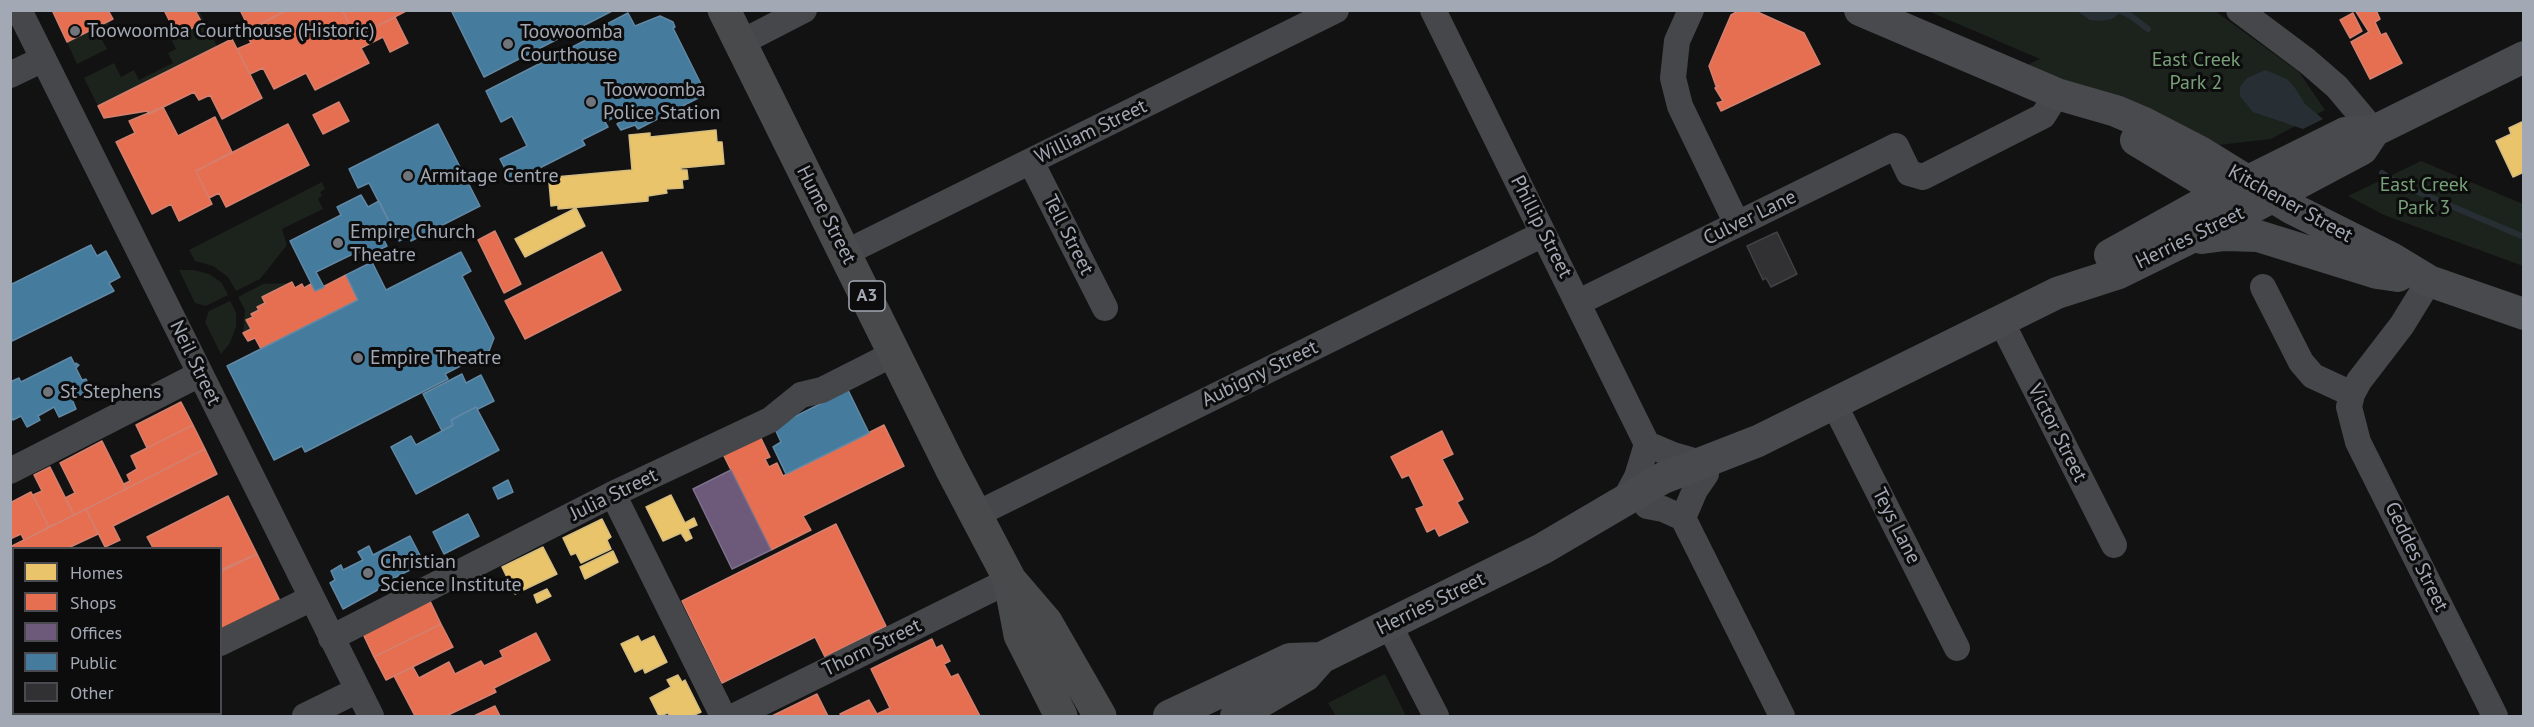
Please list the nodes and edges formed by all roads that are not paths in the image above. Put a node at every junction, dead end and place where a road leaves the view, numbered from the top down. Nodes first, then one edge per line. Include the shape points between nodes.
1 (19, 10) edge
2 (724, 10) edge
3 (804, 10) edge
4 (1336, 10) edge
5 (1433, 10) edge
6 (1691, 10) edge
7 (1860, 10) edge
8 (2239, 10) edge
9 (741, 43) junction
10 (2523, 57) edge
11 (43, 59) junction
12 (10, 75) edge
13 (2057, 94) junction
14 (2374, 130) junction
15 (1031, 162) junction
16 (2249, 195) junction
17 (1737, 224) junction
18 (1543, 234) junction
19 (2175, 245) junction
20 (845, 253) junction
21 (2377, 273) junction
22 (2429, 281) junction
23 (2263, 287) dead end
24 (2057, 293) junction
25 (1579, 302) junction
26 (1105, 308) dead end
27 (2523, 314) edge
28 (2001, 321) junction
29 (895, 353) junction
30 (200, 374) junction
31 (2352, 394) junction
32 (1834, 404) junction
33 (1647, 444) junction
34 (1704, 468) junction
35 (10, 471) edge
36 (613, 494) junction
37 (1635, 504) junction
38 (977, 514) junction
39 (1683, 518) junction
40 (2114, 545) dead end
41 (1010, 580) junction
42 (312, 598) junction
43 (1389, 625) junction
44 (331, 638) junction
45 (222, 642) edge
46 (1957, 648) dead end
47 (1321, 658) junction
48 (358, 690) junction
49 (305, 717) edge
50 (371, 717) edge
51 (723, 717) edge
52 (735, 717) edge
53 (1061, 717) edge
54 (1100, 717) edge
55 (1169, 717) edge
56 (1236, 717) edge
57 (1436, 717) edge
58 (1782, 717) edge
59 (2495, 717) edge

1 - 11 street, Neil Street
2 - 9 highway, Hume Street / A3
3 - 9 street
4 - 15 street, William Street
5 - 18 street, Phillip Street
6 - 17 street via 1677,41 1672,78 1680,106
7 - 13 main road, Kitchener Street
8 - 14 street via 2337,87
9 - 20 highway, Hume Street / A3
10 - 14 main road, Herries Street
11 - 12 street
11 - 30 street, Neil Street
13 - 16 main road, Kitchener Street via 2116,111 2202,153
13 - 17 street, Culver Lane via 2043,116 1923,177 1909,173 1896,146
14 - 16 main road, Herries Street via 2345,133
15 - 20 street, William Street
15 - 26 street, Tell Street
16 - 19 main road, Herries Street
16 - 21 main road, Kitchener Street
16 - 22 main road, Kitchener Street via 2391,258
16 - 24 main road, Herries Street via 2095,263
17 - 25 street, Culver Lane
18 - 25 street, Phillip Street
18 - 38 street, Aubigny Street
19 - 21 main road via 2197,238 2258,236
19 - 24 main road, Herries Street via 2119,273
20 - 29 highway, Hume Street / A3
21 - 22 main road
22 - 27 main road, Kitchener Street
22 - 31 street
23 - 31 street via 2301,362 2313,376
24 - 28 main road, Herries Street
25 - 33 street, Phillip Street
28 - 32 main road, Herries Street
28 - 40 street, Victor Street
29 - 36 street, Julia Street via 822,390 801,395 770,420
29 - 38 highway, Hume Street / A3
30 - 35 street
30 - 42 street, Neil Street
31 - 59 street, Geddes Street via 2349,407 2358,441
32 - 34 main road, Herries Street
32 - 46 street, Teys Lane
33 - 34 street
33 - 37 street via 1636,477
34 - 37 main road, Herries Street via 1672,496
34 - 39 street
36 - 44 street, Julia Street
36 - 51 street
37 - 39 street via 1663,509
37 - 43 main road, Herries Street
38 - 41 highway, Hume Street / A3
39 - 58 street
41 - 52 street, Thorn Street
41 - 53 highway, Hume Street / A3 via 1020,634
41 - 54 highway, Hume Street / A3 via 1046,622
42 - 44 street, Neil Street
42 - 45 street
43 - 47 main road, Herries Street
43 - 57 street
44 - 48 street, Neil Street
47 - 55 main road, Herries Street via 1290,659
47 - 56 main road, Herries Street via 1305,676
48 - 49 street
48 - 50 street, Neil Street

